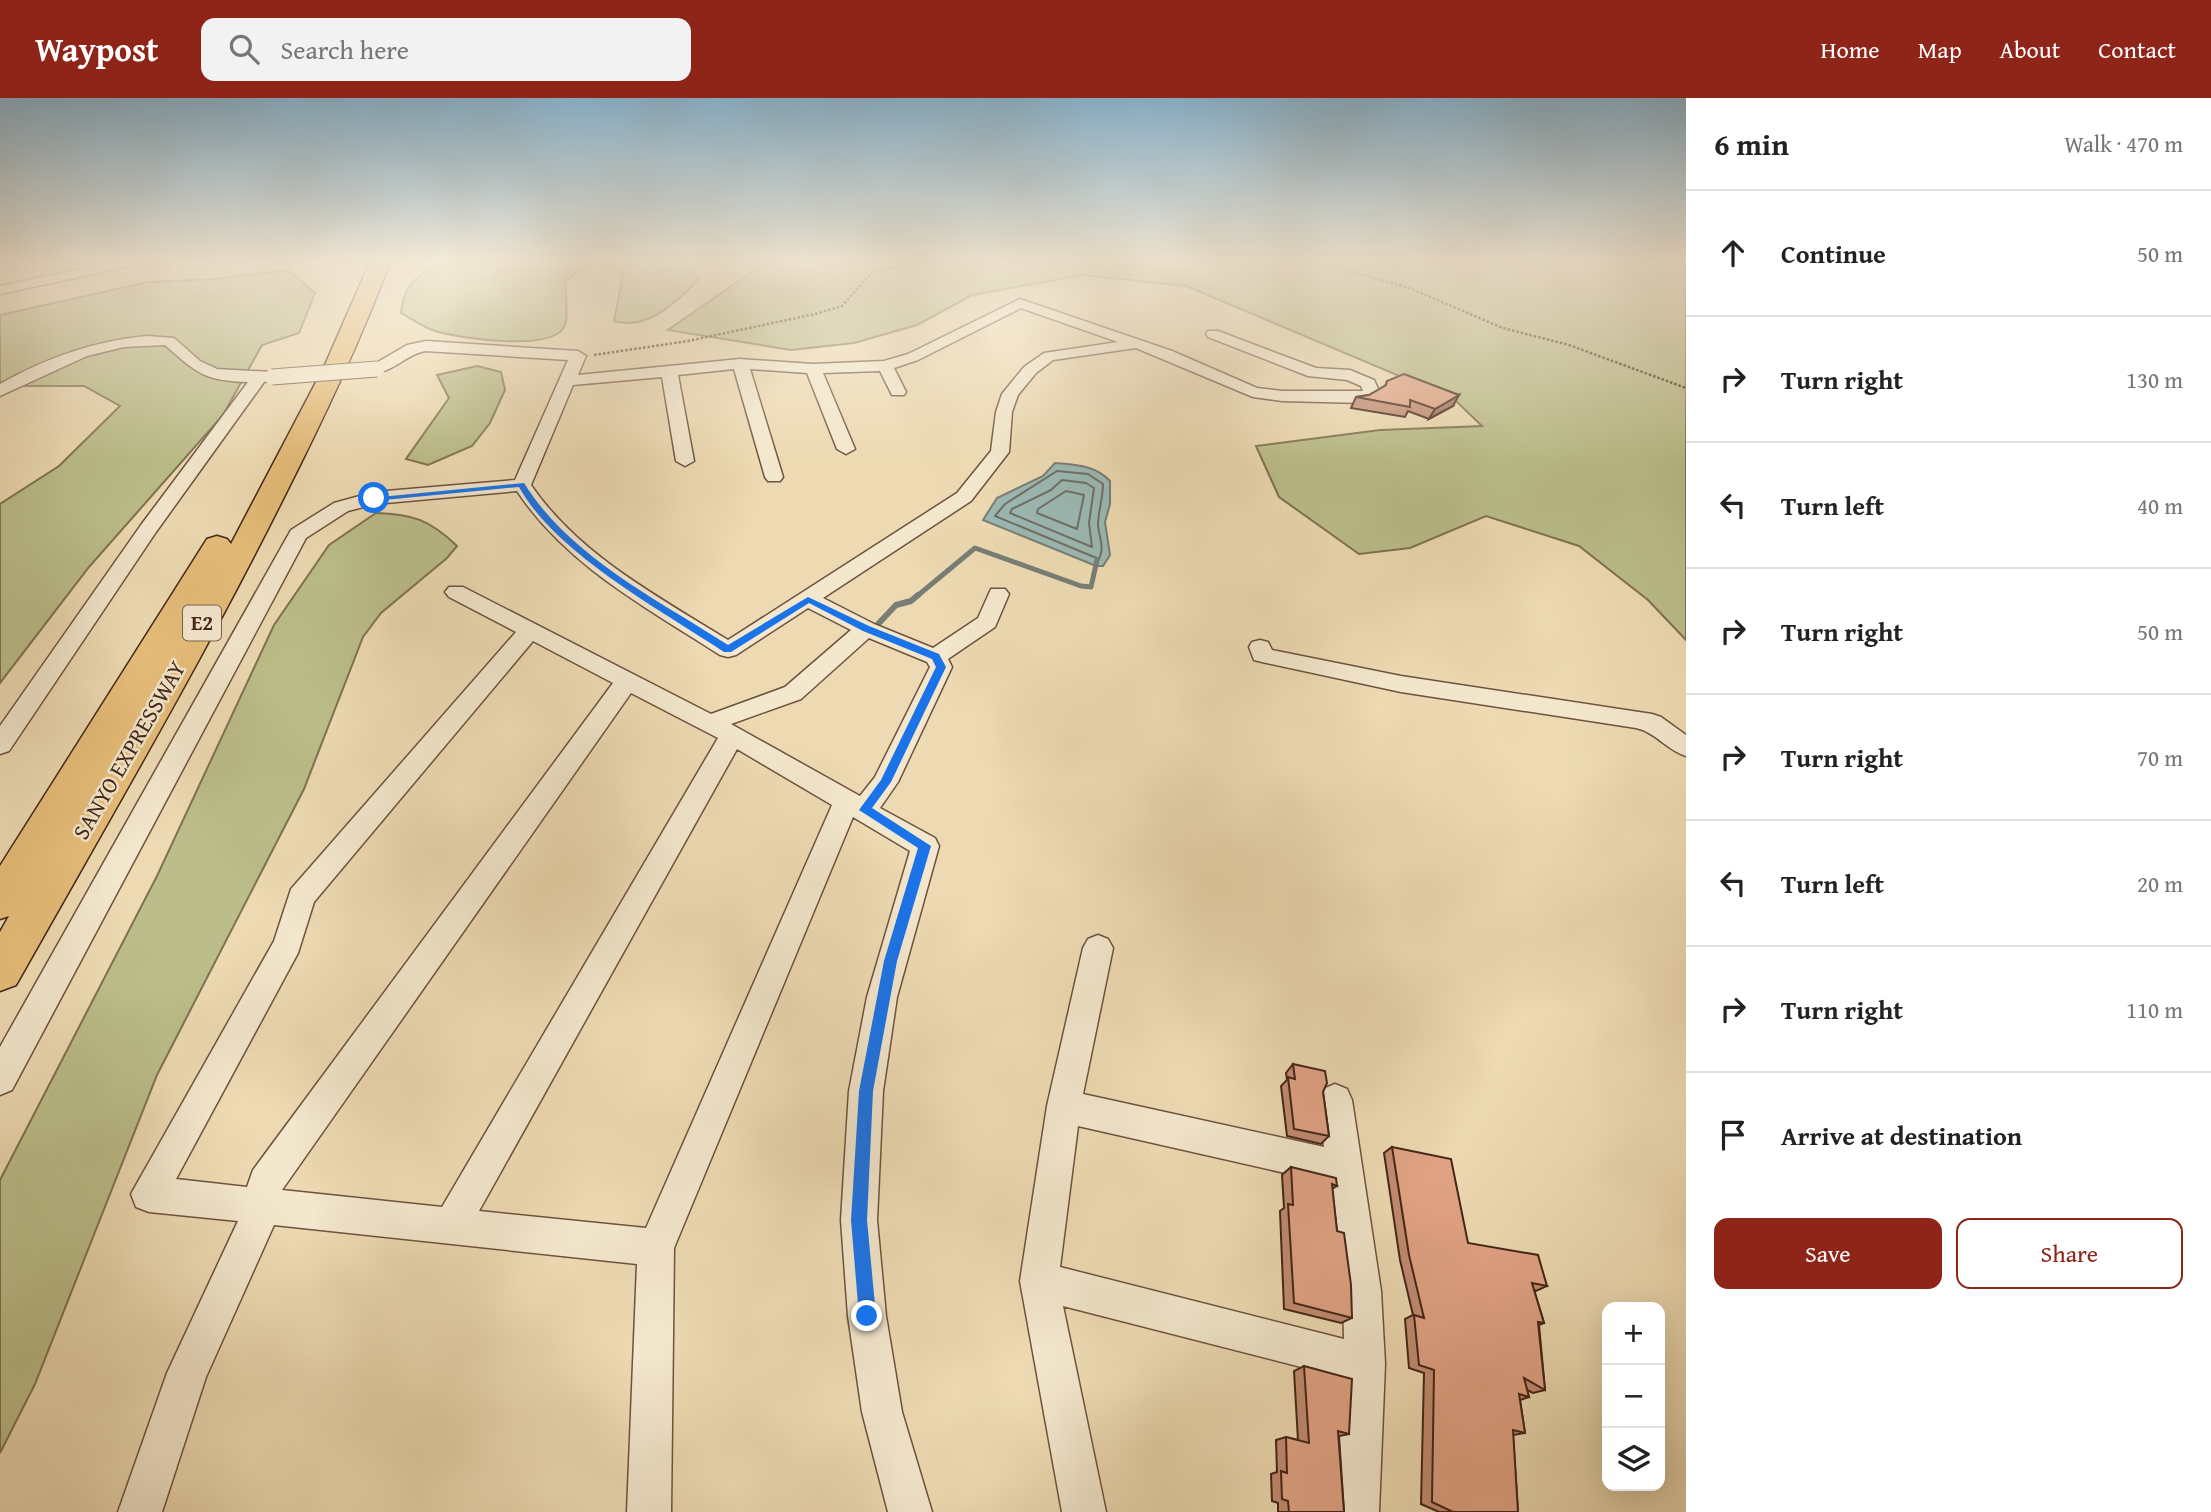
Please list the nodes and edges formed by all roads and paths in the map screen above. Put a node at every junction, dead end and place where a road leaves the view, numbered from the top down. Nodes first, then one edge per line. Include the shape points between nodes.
1 (330, 328) edge
2 (351, 328) edge
3 (749, 328) edge
4 (970, 328) edge
5 (1094, 328) edge
6 (1503, 328) edge
7 (1213, 334) dead end
8 (1138, 343) junction
9 (578, 356) junction
10 (740, 364) junction
11 (886, 366) junction
12 (377, 369) joint
13 (813, 369) junction
14 (669, 371) junction
15 (266, 377) junction
16 (569, 381) junction
17 (1686, 388) edge
18 (0, 391) edge
19 (898, 392) dead end
20 (846, 449) dead end
21 (685, 461) dead end
22 (774, 477) dead end
23 (522, 485) junction
24 (456, 592) dead end
25 (998, 594) dead end
26 (808, 599) junction
27 (866, 629) junction
28 (530, 631) junction
29 (1260, 647) dead end
30 (935, 657) junction
31 (626, 682) junction
32 (722, 730) junction
33 (0, 745) edge
34 (1686, 747) edge
35 (856, 804) junction
36 (0, 902) edge
37 (1098, 948) dead end
38 (0, 971) edge
39 (0, 1079) edge
40 (1335, 1100) dead end
41 (1064, 1106) junction
42 (1345, 1169) junction
43 (264, 1206) junction
44 (452, 1224) junction
45 (656, 1248) junction
46 (1039, 1281) junction
47 (1365, 1364) junction
48 (140, 1512) edge
49 (649, 1512) edge
50 (910, 1512) edge
51 (1084, 1512) edge
52 (1357, 1512) edge

1 - 36 highway, SANYO EXPRESSWAY / E2 via 219,542
2 - 38 highway, SANYO EXPRESSWAY / E2 via 248,540
3 - 9 path
4 - 11 street
5 - 8 street
6 - 17 path via 1569,345
7 - 8 street via 1314,373 1359,378 1368,383 1372,393 1363,398 1264,394
8 - 26 street via 1060,353 1030,370 1010,394 1000,452 964,497
9 - 12 street via 426,346 412,348
9 - 16 street
10 - 13 street
10 - 14 street
10 - 22 street
11 - 13 street
11 - 19 street
12 - 15 street, bridge
13 - 20 street
14 - 16 street
14 - 21 street
15 - 18 street via 204,370 169,341 141,339 65,358
15 - 33 street via 148,529
16 - 23 street
23 - 26 street via 552,523 593,562 728,649
23 - 39 street via 374,498 341,507 298,534
24 - 28 street
25 - 30 street via 987,622
26 - 27 street
27 - 30 street
27 - 32 street via 793,693 726,716
28 - 31 street
28 - 43 street via 301,897 288,944 149,1194
29 - 34 street via 1262,655 1422,690 1636,719 1652,723
30 - 35 street via 941,667 885,782
31 - 32 street
31 - 43 street via 265,1182
32 - 35 street
32 - 44 street
35 - 45 street
35 - 50 street via 925,846 880,1011 866,1091 859,1220 882,1412
37 - 41 street
40 - 42 street
41 - 42 street
41 - 46 street
42 - 47 street via 1362,1291
43 - 44 street
43 - 48 street via 187,1373
44 - 45 street
45 - 49 street
46 - 47 street
46 - 51 street
47 - 52 street

